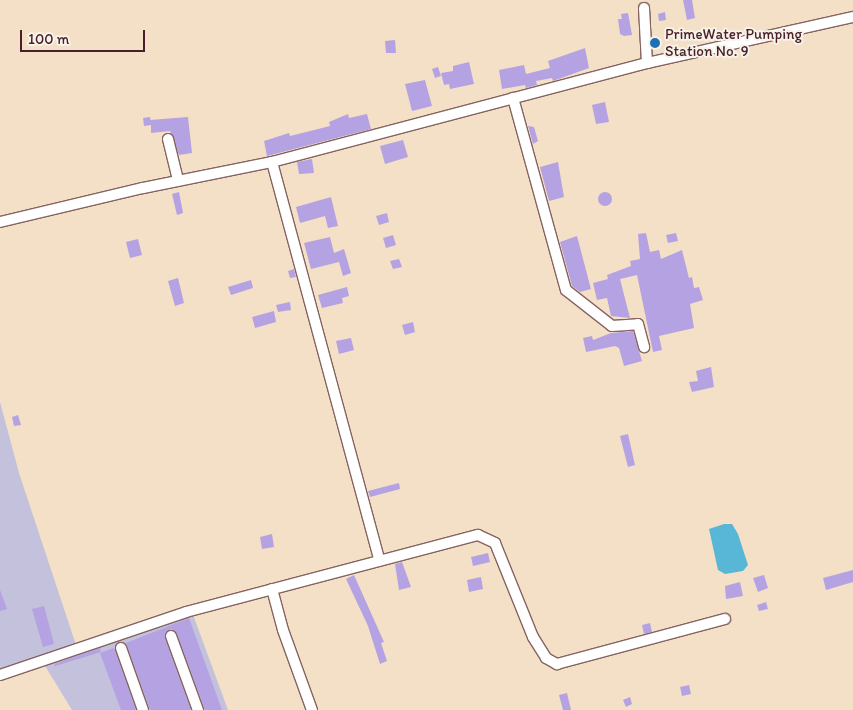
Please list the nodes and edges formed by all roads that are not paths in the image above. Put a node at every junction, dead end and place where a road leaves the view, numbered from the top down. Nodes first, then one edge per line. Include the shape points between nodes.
1 (644, 8) dead end
2 (853, 17) edge
3 (647, 63) junction
4 (513, 98) junction
5 (168, 139) dead end
6 (272, 162) junction
7 (178, 180) junction
8 (0, 222) edge
9 (644, 347) dead end
10 (380, 561) junction
11 (272, 588) junction
12 (725, 619) dead end
13 (171, 636) dead end
14 (121, 648) dead end
15 (0, 675) edge
16 (143, 710) edge
17 (198, 710) edge
18 (312, 710) edge

1 - 3 street
2 - 3 street
3 - 4 street
4 - 6 street
4 - 9 street via 566,290 611,325 638,324
5 - 7 street
6 - 7 street
6 - 10 street
7 - 8 street
10 - 11 street
10 - 12 street via 468,536 487,537 500,551 539,648 546,658 557,664
11 - 15 street via 111,636
11 - 18 street via 283,630
13 - 17 street
14 - 16 street

